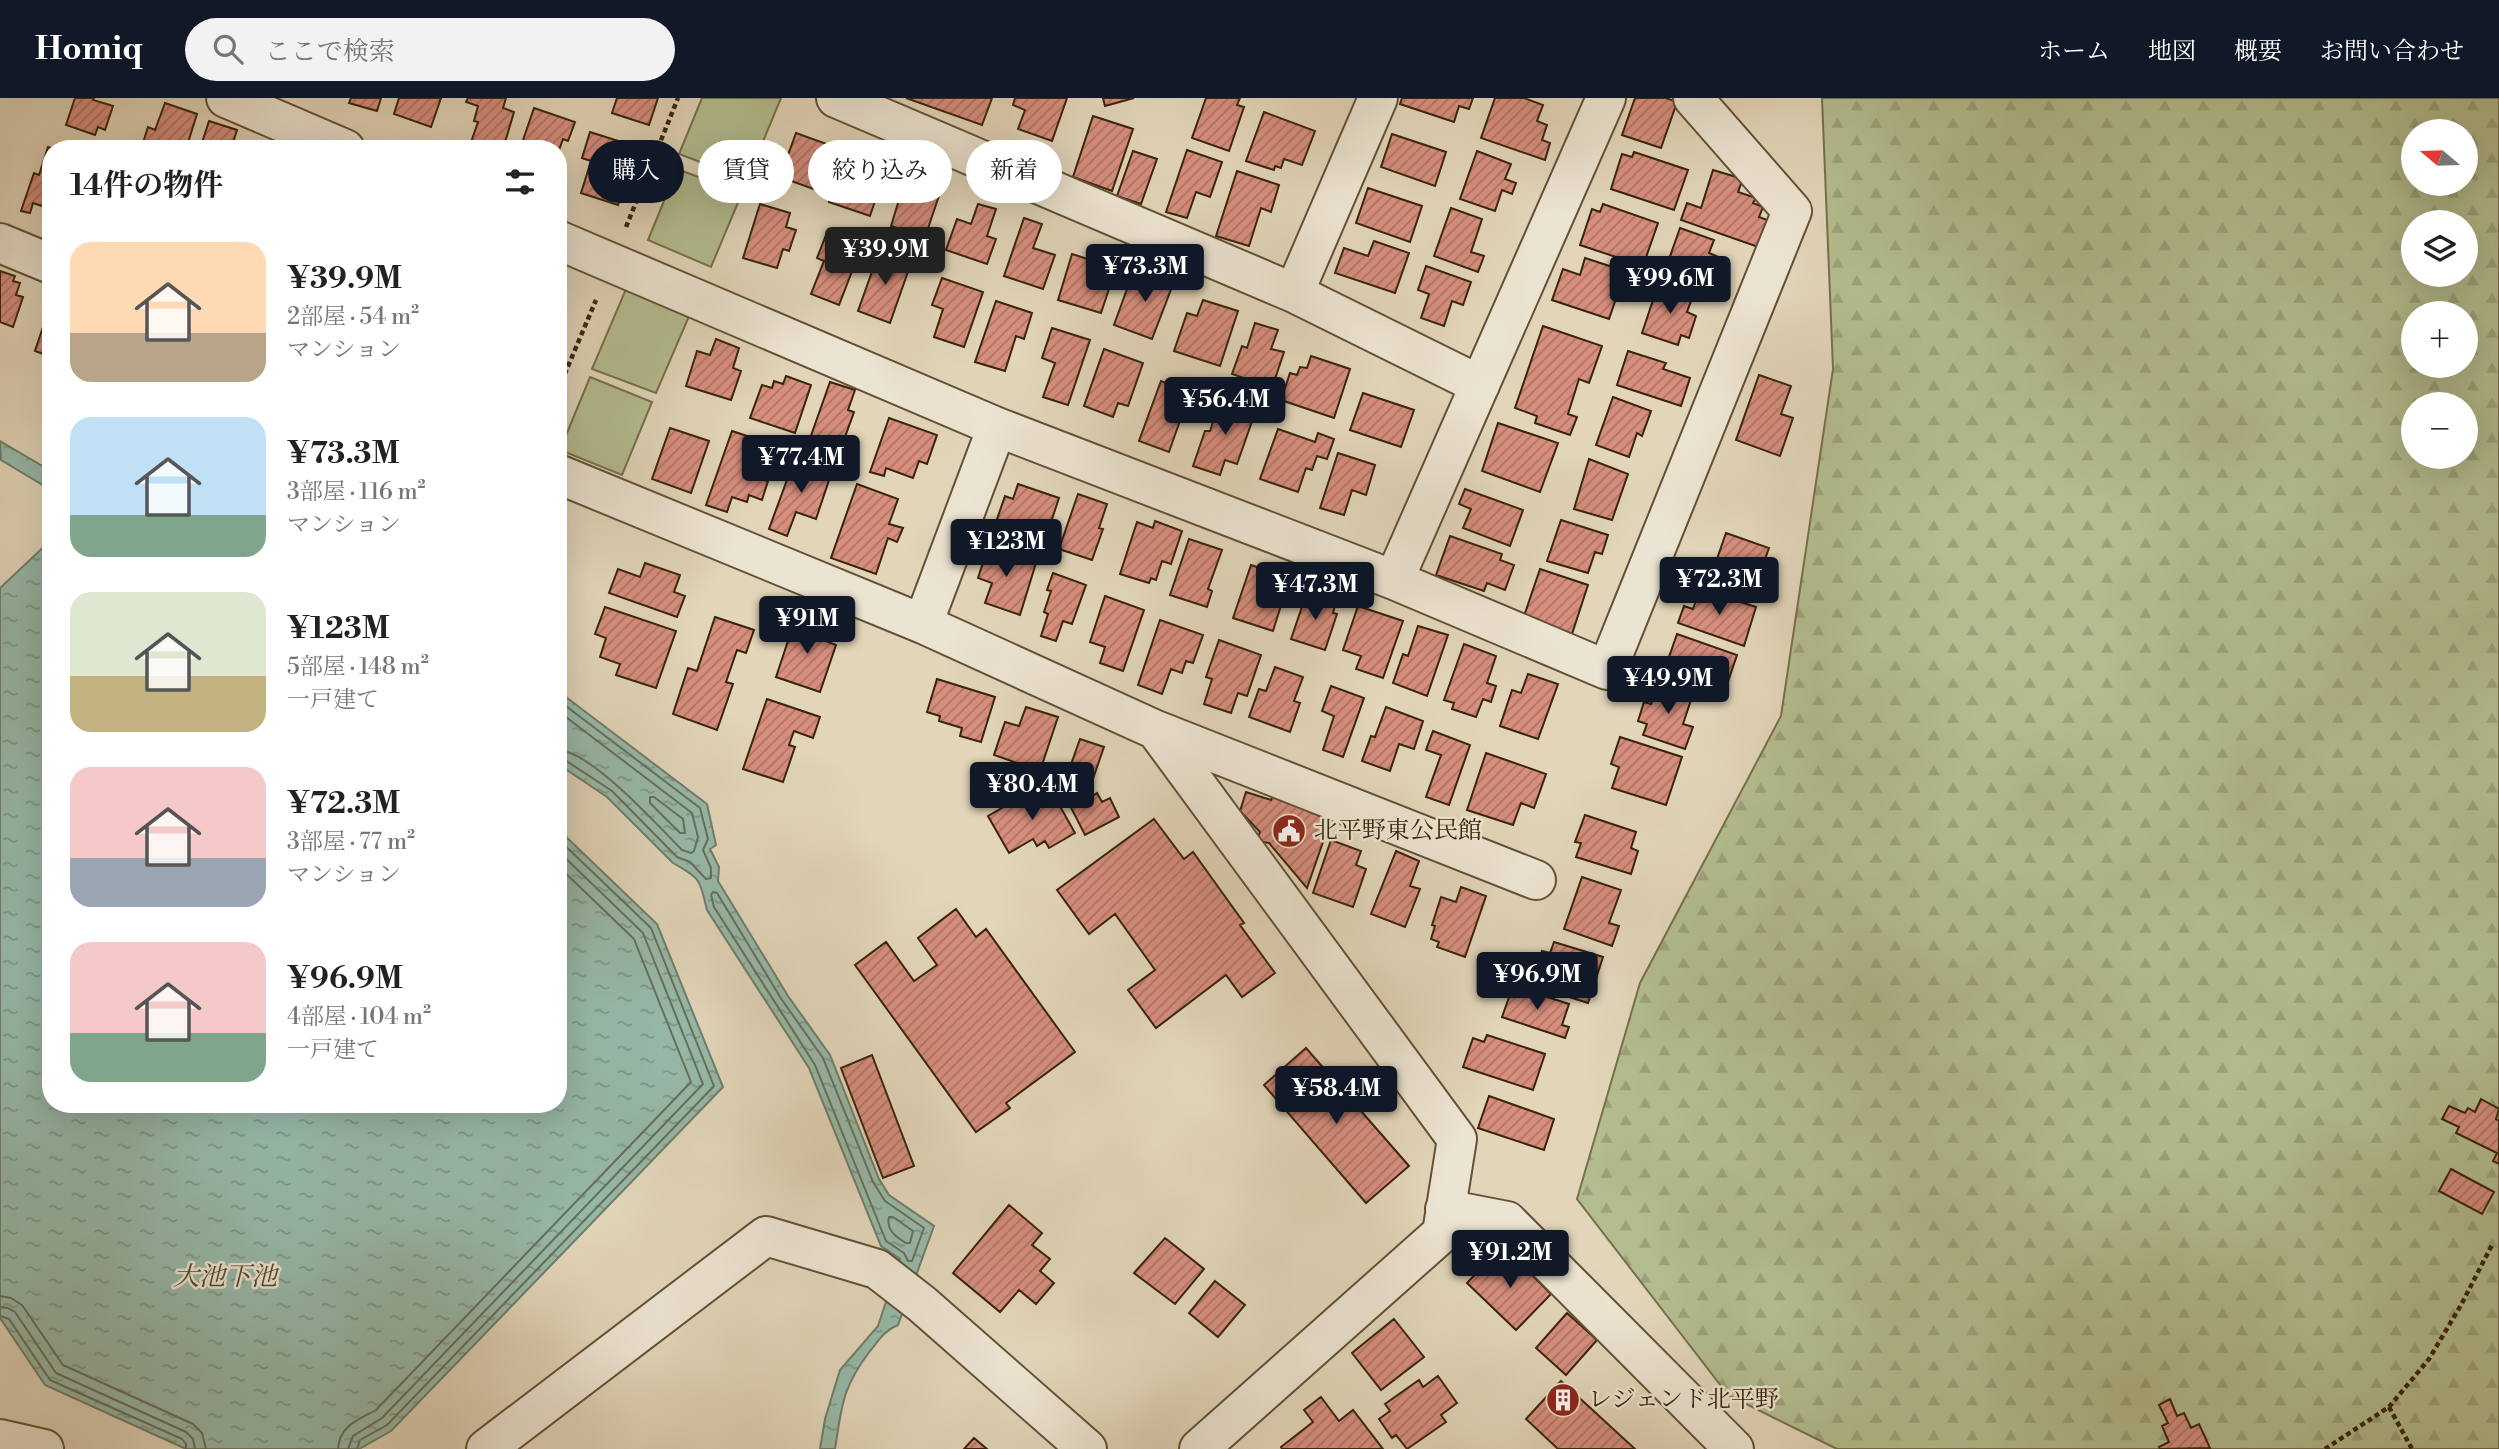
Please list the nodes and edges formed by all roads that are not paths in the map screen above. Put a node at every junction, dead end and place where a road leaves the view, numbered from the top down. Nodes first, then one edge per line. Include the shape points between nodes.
1 (226, 98) edge
2 (836, 98) edge
3 (1378, 98) edge
4 (1606, 98) edge
5 (1693, 98) edge
6 (324, 140) edge
7 (0, 243) edge
8 (567, 244) edge
9 (42, 260) edge
10 (1294, 293) junction
11 (1480, 385) junction
12 (997, 427) junction
13 (567, 478) edge
14 (1394, 580) junction
15 (923, 624) junction
16 (1156, 730) junction
17 (1536, 880) dead end
18 (1446, 1209) junction
19 (0, 1439) edge
20 (44, 1449) edge
21 (486, 1449) edge
22 (1087, 1449) edge
23 (1199, 1449) edge
24 (1734, 1449) edge

1 - 6 street
2 - 10 street
3 - 10 street
4 - 11 street
5 - 14 street via 1792,211 1607,670
7 - 9 street
8 - 12 street
10 - 11 street
11 - 14 street
12 - 14 street
12 - 15 street
13 - 15 street
15 - 16 street
16 - 17 street
16 - 18 street via 1457,1139
18 - 23 street via 1442,1233
18 - 24 street via 1507,1221
19 - 20 street
21 - 22 street via 766,1236 877,1269

